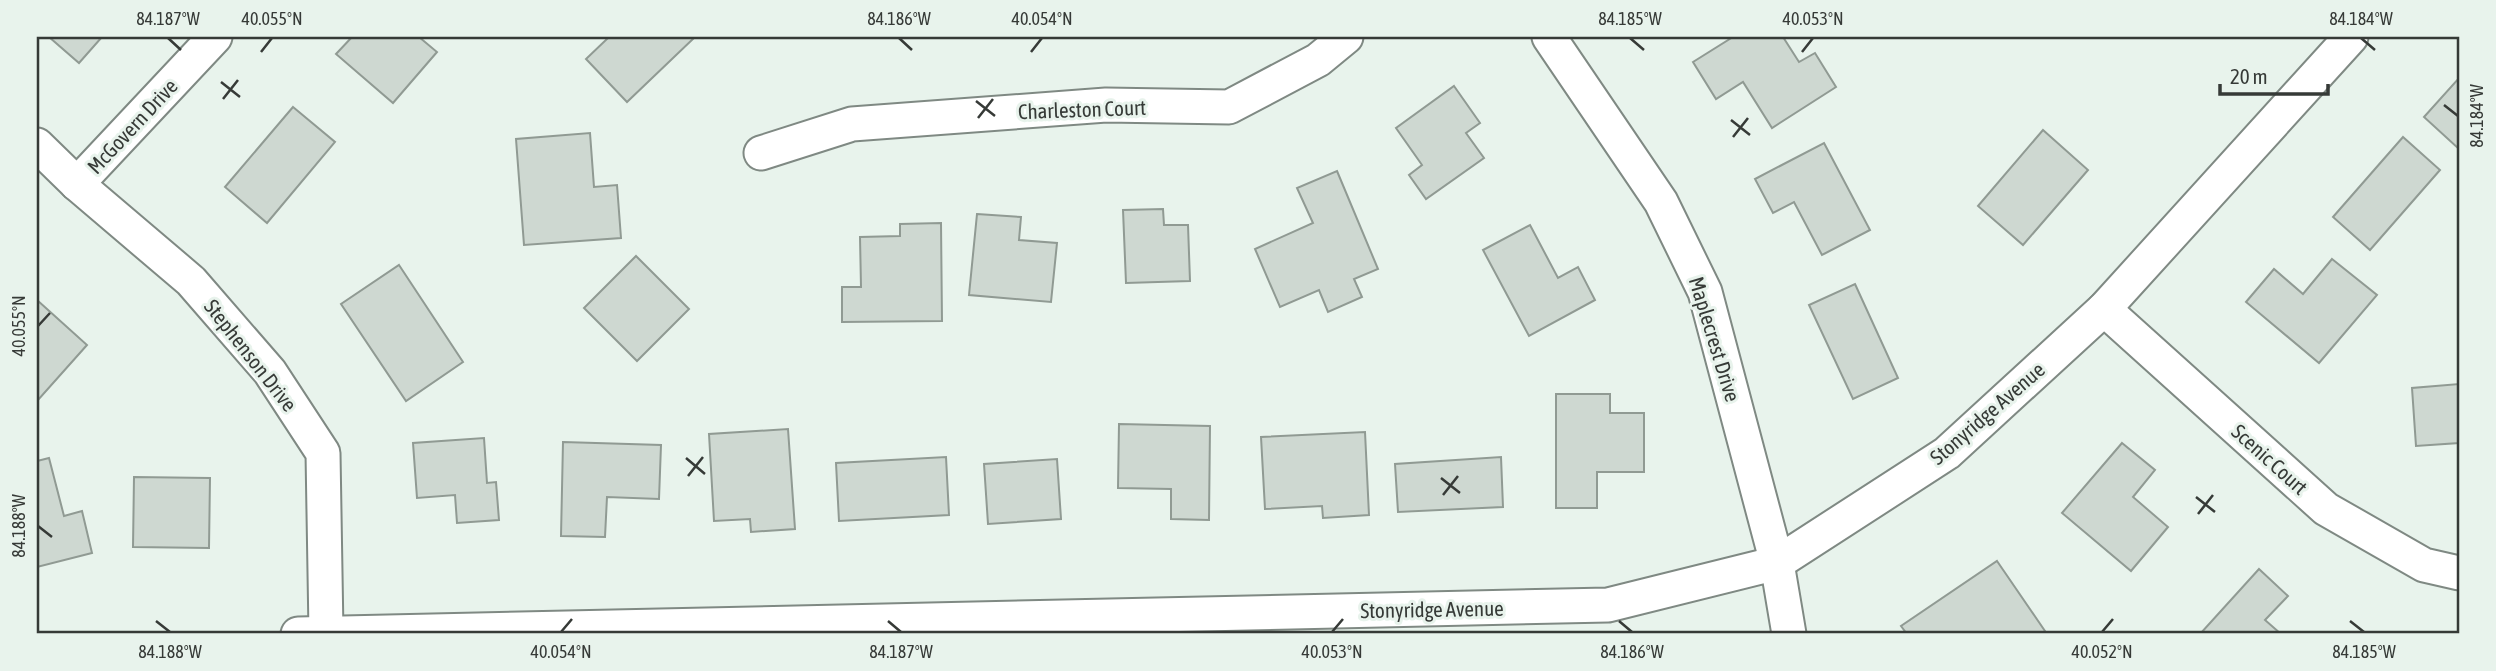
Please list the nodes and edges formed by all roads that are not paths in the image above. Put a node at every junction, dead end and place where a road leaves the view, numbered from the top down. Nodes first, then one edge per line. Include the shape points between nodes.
1 (215, 37) edge
2 (1346, 37) edge
3 (1549, 37) edge
4 (2342, 40) edge
5 (37, 145) edge
6 (761, 153) dead end
7 (78, 184) junction
8 (2104, 309) junction
9 (1777, 563) junction
10 (2459, 573) edge
11 (312, 633) edge
12 (1789, 634) edge

1 - 7 street, McGovern Drive
2 - 6 street, Charleston Court via 1318,60 1229,107 1106,105 852,124
3 - 9 street, Maplecrest Drive via 1661,202 1705,292
4 - 8 street, Stonyridge Avenue
5 - 7 street, Stephenson Drive
7 - 11 street, Stephenson Drive via 191,281 270,372 323,453
8 - 9 street, Stonyridge Avenue via 1947,453
8 - 10 street, Scenic Court via 2326,509 2424,565
9 - 11 street, Stonyridge Avenue via 1608,606
9 - 12 street, Maplecrest Drive

